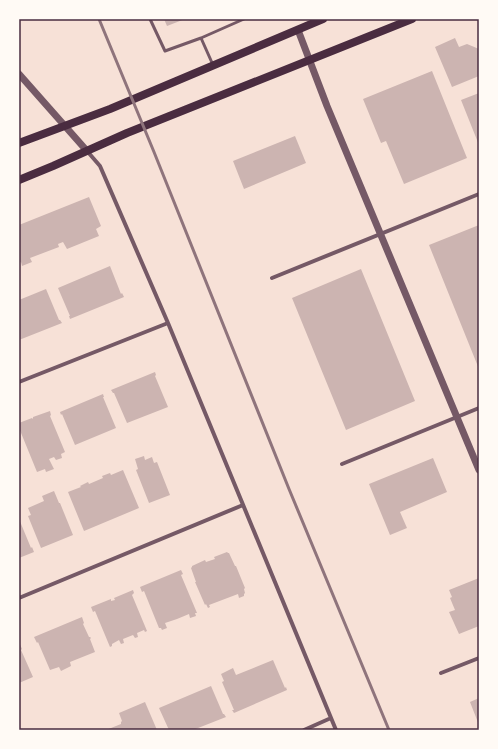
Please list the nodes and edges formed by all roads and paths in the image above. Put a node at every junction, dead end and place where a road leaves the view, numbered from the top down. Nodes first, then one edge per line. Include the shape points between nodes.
1 (150, 19) edge
2 (244, 19) edge
3 (323, 19) edge
4 (412, 19) edge
5 (298, 30) junction
6 (201, 38) junction
7 (310, 60) junction
8 (213, 66) junction
9 (19, 74) edge
10 (65, 125) junction
11 (19, 143) edge
12 (87, 151) junction
13 (19, 180) edge
14 (479, 194) edge
15 (381, 234) junction
16 (272, 278) dead end
17 (168, 323) junction
18 (19, 382) edge
19 (479, 408) edge
20 (457, 417) junction
21 (342, 464) dead end
22 (479, 470) edge
23 (243, 505) junction
24 (19, 598) edge
25 (479, 658) edge
26 (441, 673) dead end
27 (331, 718) junction
28 (304, 730) edge
29 (336, 730) edge

1 - 6 lane via 165,51
2 - 6 lane
3 - 5 main road
4 - 7 main road
5 - 7 street
5 - 8 main road
6 - 8 lane
7 - 12 main road
7 - 15 street
8 - 10 main road
9 - 10 street
10 - 11 main road
10 - 12 street
12 - 13 main road
12 - 17 street via 100,166
14 - 15 street
15 - 16 street
15 - 20 street
17 - 18 street
17 - 23 street
19 - 20 street
20 - 21 street
20 - 22 street
23 - 24 street
23 - 27 street
25 - 26 street
27 - 28 street
27 - 29 street

